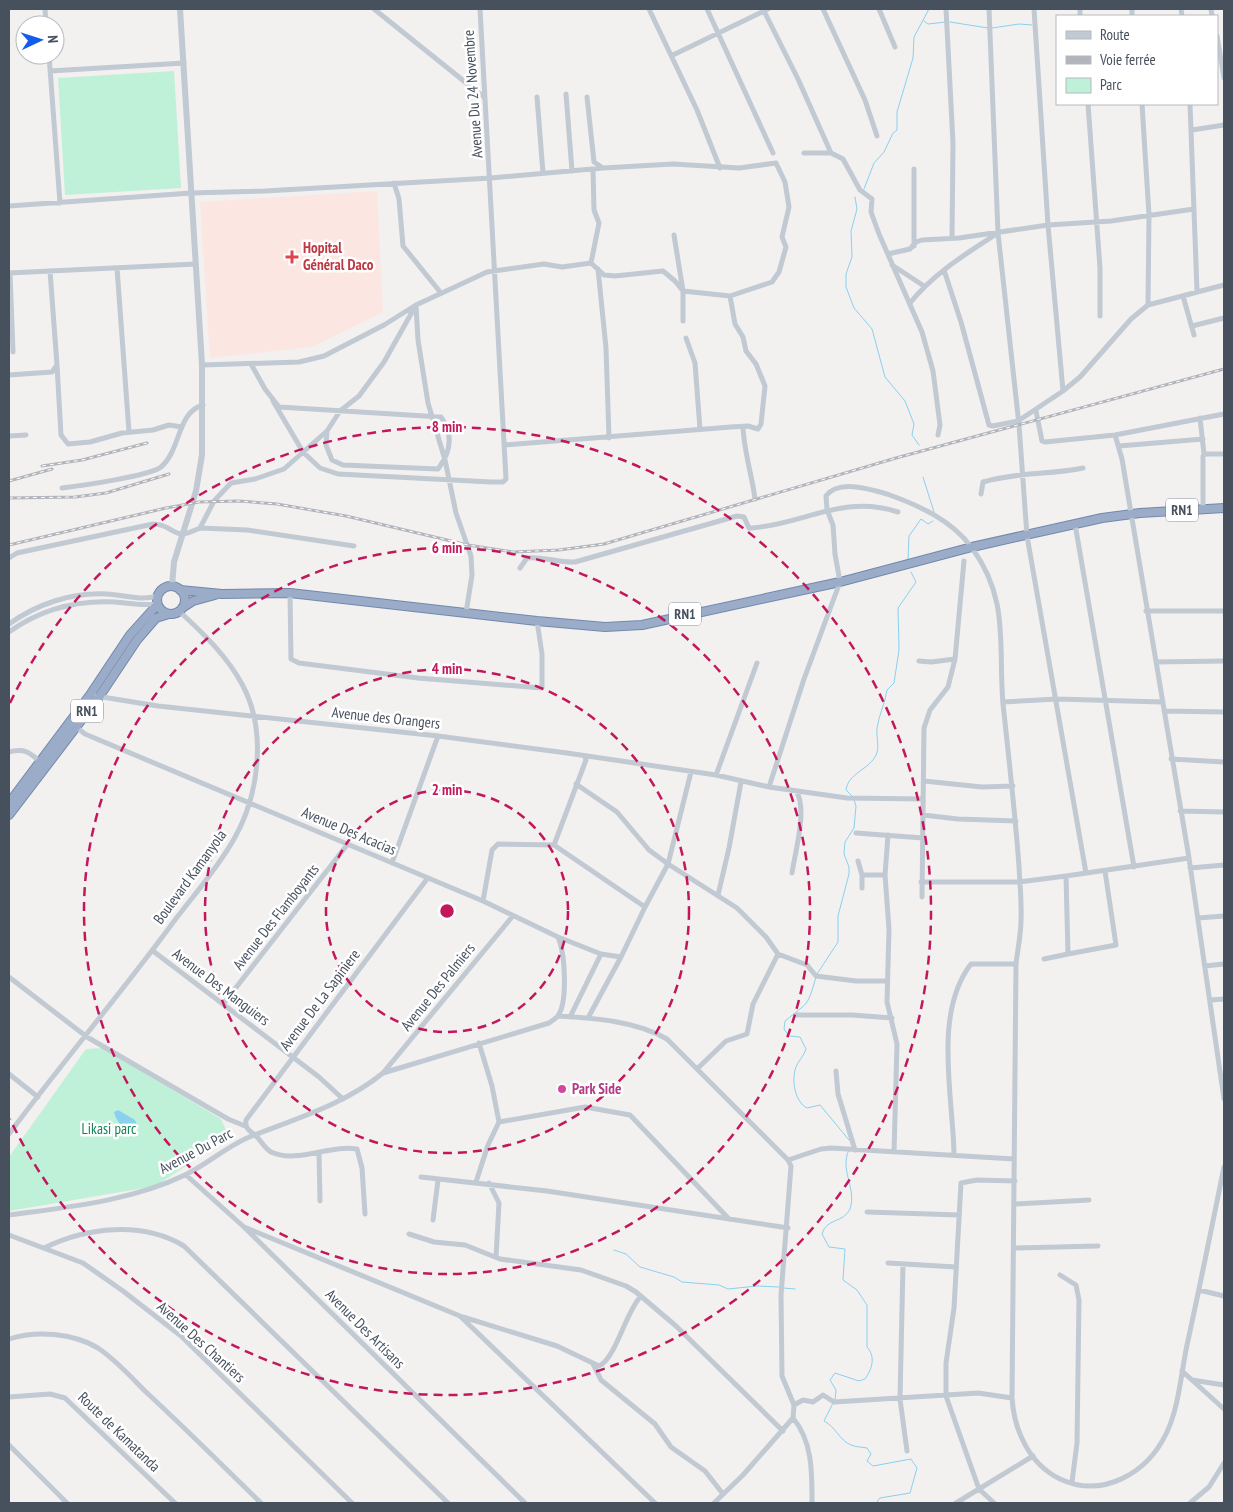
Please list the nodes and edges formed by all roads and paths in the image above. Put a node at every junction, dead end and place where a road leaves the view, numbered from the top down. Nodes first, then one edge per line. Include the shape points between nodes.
1 (180, 9) edge
2 (375, 9) edge
3 (480, 9) edge
4 (649, 9) edge
5 (707, 9) edge
6 (765, 9) edge
7 (823, 9) edge
8 (879, 9) edge
9 (946, 9) edge
10 (989, 9) edge
11 (1034, 9) edge
12 (718, 34) junction
13 (1218, 42) edge
14 (895, 47) dead end
15 (673, 55) junction
16 (184, 63) junction
17 (50, 65) edge
18 (50, 71) junction
19 (1224, 78) edge
20 (566, 94) dead end
21 (538, 97) dead end
22 (587, 97) dead end
23 (485, 98) junction
24 (1088, 105) edge
25 (1142, 105) edge
26 (1190, 105) edge
27 (1224, 125) edge
28 (1192, 130) junction
29 (877, 136) dead end
30 (773, 153) dead end
31 (804, 153) dead end
32 (831, 153) junction
33 (603, 168) junction
34 (720, 168) junction
35 (593, 169) junction
36 (914, 170) dead end
37 (572, 171) junction
38 (543, 173) junction
39 (490, 178) junction
40 (394, 183) junction
41 (191, 193) junction
42 (60, 202) junction
43 (9, 206) edge
44 (1194, 209) junction
45 (1149, 215) junction
46 (1096, 221) junction
47 (1048, 225) junction
48 (998, 233) junction
49 (674, 235) dead end
50 (952, 238) junction
51 (914, 246) junction
52 (888, 254) junction
53 (591, 263) junction
54 (196, 264) junction
55 (892, 265) junction
56 (117, 268) junction
57 (495, 269) junction
58 (598, 269) junction
59 (944, 270) junction
60 (50, 271) junction
61 (9, 273) edge
62 (1224, 285) edge
63 (924, 286) junction
64 (683, 291) junction
65 (1197, 291) junction
66 (441, 293) junction
67 (730, 296) junction
68 (1183, 296) junction
69 (910, 303) junction
70 (1148, 305) junction
71 (416, 306) junction
72 (1100, 316) dead end
73 (1224, 318) edge
74 (683, 321) dead end
75 (1192, 326) junction
76 (1194, 335) dead end
77 (686, 338) dead end
78 (13, 352) dead end
79 (202, 364) junction
80 (251, 364) junction
81 (57, 365) junction
82 (9, 375) edge
83 (1063, 391) junction
84 (273, 401) junction
85 (202, 405) junction
86 (340, 411) junction
87 (1036, 411) junction
88 (1224, 414) edge
89 (432, 416) junction
90 (1200, 418) junction
91 (1018, 421) junction
92 (182, 427) junction
93 (743, 427) junction
94 (700, 429) junction
95 (327, 431) junction
96 (129, 432) junction
97 (26, 435) dead end
98 (1115, 435) junction
99 (9, 436) edge
100 (938, 436) dead end
101 (609, 438) junction
102 (1202, 439) junction
103 (505, 445) junction
104 (1119, 446) junction
105 (303, 452) junction
106 (1204, 454) junction
107 (1224, 454) edge
108 (445, 460) junction
109 (1083, 468) dead end
110 (1020, 473) junction
111 (448, 480) junction
112 (62, 488) dead end
113 (981, 494) dead end
114 (755, 499) dead end
115 (1203, 508) junction
116 (1224, 508) edge
117 (827, 510) junction
118 (898, 512) dead end
119 (1130, 514) junction
120 (1075, 524) junction
121 (200, 528) junction
122 (182, 534) junction
123 (1027, 536) junction
124 (354, 546) dead end
125 (972, 547) junction
126 (9, 558) edge
127 (964, 561) dead end
128 (520, 568) dead end
129 (840, 582) junction
130 (172, 586) junction
131 (180, 590) junction
132 (290, 593) junction
133 (222, 594) junction
134 (119, 595) junction
135 (117, 602) junction
136 (157, 602) junction
137 (181, 609) junction
138 (1146, 611) junction
139 (1224, 611) edge
140 (466, 613) junction
141 (169, 614) junction
142 (537, 620) junction
143 (9, 624) edge
144 (9, 630) edge
145 (955, 659) junction
146 (919, 660) dead end
147 (1224, 661) edge
148 (1156, 662) junction
149 (757, 663) dead end
150 (95, 695) junction
151 (1057, 699) junction
152 (1104, 701) junction
153 (1003, 702) junction
154 (1162, 702) junction
155 (1164, 711) junction
156 (1224, 712) edge
157 (254, 716) junction
158 (73, 725) junction
159 (438, 736) junction
160 (9, 752) edge
161 (585, 757) junction
162 (1171, 760) junction
163 (1224, 762) edge
164 (43, 764) junction
165 (691, 772) junction
166 (716, 775) junction
167 (741, 782) junction
168 (924, 782) junction
169 (576, 784) junction
170 (1013, 786) junction
171 (769, 787) junction
172 (796, 791) junction
173 (923, 799) junction
174 (250, 802) junction
175 (9, 803) edge
176 (1180, 811) junction
177 (1224, 812) edge
178 (923, 814) junction
179 (9, 815) edge
180 (1016, 821) junction
181 (856, 833) dead end
182 (888, 836) junction
183 (922, 838) junction
184 (347, 845) junction
185 (554, 845) junction
186 (1189, 858) junction
187 (858, 861) dead end
188 (392, 863) junction
189 (668, 864) junction
190 (1224, 865) edge
191 (1134, 867) junction
192 (1190, 868) junction
193 (1105, 871) junction
194 (792, 873) dead end
195 (1086, 873) junction
196 (862, 875) junction
197 (885, 875) junction
198 (1066, 876) junction
199 (427, 879) junction
200 (921, 882) junction
201 (1020, 882) junction
202 (862, 888) dead end
203 (718, 895) junction
204 (922, 897) dead end
205 (483, 901) junction
206 (645, 907) junction
207 (512, 916) junction
208 (1224, 916) edge
209 (1198, 918) junction
210 (558, 937) junction
211 (153, 951) junction
212 (602, 954) junction
213 (778, 954) junction
214 (1068, 954) junction
215 (621, 957) junction
216 (1044, 960) dead end
217 (1016, 964) junction
218 (1224, 964) edge
219 (1206, 966) junction
220 (9, 977) edge
221 (887, 981) junction
222 (1224, 998) edge
223 (1211, 1000) junction
224 (224, 1003) junction
225 (796, 1015) dead end
226 (558, 1016) junction
227 (570, 1016) junction
228 (588, 1018) junction
229 (892, 1018) junction
230 (87, 1037) junction
231 (479, 1043) junction
232 (292, 1058) junction
233 (698, 1068) junction
234 (836, 1071) dead end
235 (383, 1073) junction
236 (9, 1074) edge
237 (38, 1097) junction
238 (343, 1099) junction
239 (1224, 1099) edge
240 (499, 1122) junction
241 (245, 1126) junction
242 (9, 1134) edge
243 (255, 1135) junction
244 (854, 1150) junction
245 (894, 1152) junction
246 (319, 1154) junction
247 (954, 1154) junction
248 (1014, 1159) junction
249 (788, 1160) junction
250 (1224, 1167) edge
251 (186, 1175) junction
252 (421, 1177) dead end
253 (438, 1180) junction
254 (1015, 1181) junction
255 (476, 1182) junction
256 (488, 1183) junction
257 (1089, 1200) dead end
258 (320, 1201) dead end
259 (1015, 1204) junction
260 (867, 1212) dead end
261 (365, 1214) dead end
262 (9, 1215) edge
263 (959, 1215) junction
264 (729, 1219) junction
265 (433, 1220) dead end
266 (244, 1227) junction
267 (788, 1228) junction
268 (409, 1234) dead end
269 (9, 1235) edge
270 (1098, 1246) dead end
271 (44, 1248) junction
272 (1014, 1248) junction
273 (496, 1257) junction
274 (888, 1263) dead end
275 (904, 1264) junction
276 (956, 1267) junction
277 (1060, 1275) dead end
278 (1199, 1290) junction
279 (641, 1296) junction
280 (1224, 1296) edge
281 (460, 1316) junction
282 (9, 1339) edge
283 (593, 1364) junction
284 (1182, 1371) junction
285 (1192, 1380) junction
286 (1224, 1385) edge
287 (946, 1396) junction
288 (9, 1397) edge
289 (1012, 1398) junction
290 (900, 1399) junction
291 (794, 1406) junction
292 (1224, 1409) edge
293 (793, 1418) junction
294 (783, 1431) junction
295 (9, 1445) edge
296 (907, 1451) dead end
297 (1033, 1456) junction
298 (1224, 1463) edge
299 (1072, 1482) junction
300 (980, 1489) junction
301 (723, 1494) junction
302 (67, 1503) edge
303 (175, 1503) edge
304 (262, 1503) edge
305 (352, 1503) edge
306 (448, 1503) edge
307 (525, 1503) edge
308 (655, 1503) edge
309 (714, 1503) edge
310 (812, 1503) edge
311 (956, 1503) edge
312 (994, 1503) edge
313 (1190, 1503) edge

1 - 16 street
2 - 23 street
3 - 23 street, Avenue Du 24 Novembre
4 - 15 street
5 - 12 street
6 - 12 street
6 - 32 street
7 - 29 street via 865,100
8 - 14 street
9 - 50 street via 953,143
10 - 48 street
11 - 47 street
12 - 15 street
12 - 30 street
13 - 19 street
15 - 34 street
16 - 18 street
16 - 41 street
17 - 18 street
18 - 42 street
20 - 37 street
21 - 38 street
22 - 33 street via 594,162
23 - 39 street, Avenue Du 24 Novembre
24 - 46 street
25 - 45 street
26 - 28 street
27 - 28 street
28 - 44 street
31 - 32 street
32 - 52 street via 843,159 860,190 872,199 871,212
33 - 34 street via 673,164
33 - 35 street
34 - 67 street via 776,163 785,182 788,200 782,237 786,247 777,277 772,282
35 - 37 street
35 - 53 street via 594,210 599,223
36 - 51 street
37 - 38 street
38 - 39 street
39 - 40 street
39 - 57 street, Avenue Du 24 Novembre
40 - 41 street
40 - 66 street via 403,246
41 - 42 street
41 - 54 street
42 - 43 street
44 - 45 street
44 - 65 street
45 - 46 street
45 - 70 street
46 - 47 street
46 - 72 street
47 - 48 street
47 - 83 street
48 - 50 street
48 - 59 street
48 - 91 street
49 - 64 street
50 - 51 street via 922,240
51 - 52 street
52 - 55 street
53 - 57 street
53 - 58 street
54 - 56 street
54 - 79 street
55 - 63 street
55 - 69 street
56 - 60 street
56 - 96 street
57 - 66 street
57 - 103 street, Avenue Du 24 Novembre
58 - 64 street via 604,275 615,276 663,271
58 - 101 street via 606,348
59 - 63 street
59 - 91 street via 989,425
60 - 61 street
60 - 81 street
61 - 78 street
62 - 65 street
63 - 69 street
64 - 67 street
64 - 74 street
65 - 68 street
66 - 71 street
67 - 93 street via 735,324 765,386 761,424 758,429
68 - 70 street
68 - 75 street
69 - 100 street via 933,371 940,425
70 - 83 street
71 - 80 street via 324,356 299,362
71 - 86 street via 384,362 359,396
71 - 89 street via 418,340
73 - 75 street
75 - 76 street
77 - 94 street via 695,363
79 - 80 street
79 - 85 street
80 - 84 street
81 - 82 street via 52,372
81 - 96 street via 59,410 64,440 68,444
83 - 87 street
84 - 86 street via 288,409
84 - 105 street
85 - 92 street via 193,408
85 - 122 street via 201,464
86 - 89 street
86 - 95 street
87 - 91 street
87 - 98 street via 1043,442
88 - 90 street
89 - 108 street
89 - 108 street via 441,417 449,428 450,444
90 - 98 street
90 - 102 street
91 - 110 street
92 - 96 street via 170,425
92 - 112 street via 169,458 159,468
93 - 94 street
93 - 114 street via 746,461
94 - 101 street
95 - 105 street
95 - 108 street via 326,445 332,460 344,465 438,469
97 - 99 street
98 - 104 street
101 - 103 street
102 - 104 street
102 - 106 street
103 - 111 street, Avenue Du 24 Novembre via 507,474 503,482
104 - 119 street
105 - 111 street via 320,468 338,474
105 - 121 street via 284,469 231,483 214,501
106 - 107 street
106 - 115 street
108 - 111 street
109 - 110 street
110 - 113 street via 983,482
110 - 123 street
111 - 140 street via 471,556 472,575
115 - 116 highway, RN1
115 - 119 highway, RN1
117 - 118 street via 873,506
117 - 125 street via 826,496 838,488 878,491 944,521
117 - 128 street via 752,528 744,517 737,516 575,562 527,558
117 - 129 street via 834,524
119 - 120 highway, RN1
119 - 138 street
120 - 123 highway, RN1
120 - 152 street
121 - 122 street
121 - 124 street via 247,530
122 - 126 street via 163,524 153,524 17,553
122 - 130 street via 174,562
123 - 125 highway, RN1
123 - 151 street
125 - 129 highway, RN1
125 - 153 street via 1000,611
127 - 145 street
129 - 142 highway, RN1 via 642,625 606,627
129 - 171 street
130 - 131 highway
130 - 136 highway via 163,589
131 - 133 highway, RN1
131 - 137 highway via 184,599
132 - 133 highway, RN1
132 - 140 highway, RN1
132 - 142 street via 291,660 418,678 542,688
133 - 137 highway, RN1 via 193,601
134 - 135 street
134 - 136 street
134 - 143 street via 62,599 41,605
135 - 136 street via 144,606
135 - 144 street via 52,608
136 - 141 highway via 163,612
136 - 150 highway, RN1 via 130,635
137 - 141 highway
137 - 157 street, Boulevard Kamanyola via 244,686
138 - 139 street
138 - 148 street
140 - 142 highway, RN1
141 - 150 highway, RN1 via 152,622
145 - 146 street
145 - 168 street via 948,687 930,710 924,728
147 - 148 street
148 - 154 street
149 - 166 street
150 - 157 street, Avenue des Orangers via 158,706
150 - 158 highway, RN1
151 - 152 street
151 - 153 street
151 - 195 street
152 - 154 street
152 - 191 street
153 - 170 street
154 - 155 street
155 - 156 street
155 - 162 street
157 - 159 street, Avenue des Orangers
157 - 174 street, Boulevard Kamanyola via 257,758
158 - 164 highway, RN1
158 - 174 street, Avenue Des Acacias via 85,734
159 - 161 street, Avenue des Orangers
159 - 188 street
160 - 164 street via 21,749
161 - 165 street, Avenue des Orangers
161 - 169 street
162 - 163 street
162 - 176 street
164 - 175 highway, RN1
164 - 179 highway, RN1
165 - 166 street, Avenue des Orangers
165 - 189 street
166 - 167 street, Avenue des Orangers
167 - 171 street, Avenue des Orangers
167 - 203 street
168 - 170 street
168 - 173 street
169 - 185 street
169 - 189 street via 617,812 649,850
170 - 180 street
171 - 172 street, Avenue des Orangers
172 - 173 street, Avenue des Orangers via 847,798
172 - 194 street via 801,798 802,812
173 - 178 street
174 - 184 street, Avenue Des Acacias
174 - 211 street, Boulevard Kamanyola via 234,840
176 - 177 street
176 - 186 street
178 - 180 street
178 - 183 street
180 - 201 street
181 - 182 street
182 - 183 street
182 - 197 street
183 - 200 street
184 - 188 street, Avenue Des Acacias
184 - 224 street, Avenue Des Flamboyants
185 - 205 street via 498,844 492,850
185 - 206 street
186 - 191 street
186 - 192 street
187 - 196 street
188 - 199 street, Avenue Des Acacias
189 - 203 street
189 - 206 street
190 - 192 street
191 - 193 street
192 - 209 street
193 - 195 street
193 - 214 street via 1116,945
195 - 198 street
196 - 197 street
196 - 202 street
197 - 221 street via 889,930
198 - 201 street
198 - 214 street
199 - 205 street, Avenue Des Acacias
199 - 232 street, Avenue De La Sapiniere
200 - 201 street
200 - 204 street
201 - 217 street via 1021,934
203 - 213 street via 752,922
205 - 207 street, Avenue Des Acacias
206 - 215 street
207 - 210 street, Avenue Des Acacias
207 - 235 street, Avenue Des Palmiers
208 - 209 street
209 - 219 street
210 - 212 street, Avenue Des Acacias
210 - 226 street via 565,965 562,1006
211 - 224 street, Avenue Des Manguiers
211 - 230 street, Boulevard Kamanyola
212 - 215 street, Avenue Des Acacias
212 - 227 street
213 - 221 street via 807,965 816,976
213 - 233 street via 753,1004 747,1034 726,1041
214 - 216 street
215 - 228 street
217 - 247 street via 971,964 953,999 948,1050
217 - 248 street
218 - 219 street
219 - 223 street
220 - 230 street
221 - 229 street via 886,1002
222 - 223 street
223 - 239 street
224 - 232 street, Avenue Des Manguiers
225 - 229 street
226 - 227 street
226 - 231 street via 549,1023
227 - 228 street
228 - 233 street via 652,1030
229 - 245 street via 897,1044
230 - 237 street, Boulevard Kamanyola
230 - 241 street
231 - 235 street
231 - 240 street
232 - 238 street, Avenue Des Manguiers
232 - 241 street, Avenue De La Sapiniere via 248,1115
233 - 249 street
234 - 244 street via 838,1094
235 - 238 street, Avenue Du Parc via 364,1089
236 - 237 street
237 - 242 street, Boulevard Kamanyola
238 - 243 street, Avenue Du Parc
240 - 255 street
240 - 264 street via 585,1107 630,1115
241 - 243 street
243 - 246 street via 273,1153
243 - 251 street, Avenue Du Parc
244 - 245 street
244 - 249 street via 822,1149
245 - 247 street
246 - 258 street
246 - 261 street via 357,1149 362,1168
247 - 248 street
248 - 254 street
249 - 267 street via 793,1172
250 - 278 street
251 - 262 street, Avenue Du Parc via 119,1197
251 - 266 street, Avenue Des Artisans
252 - 253 street
253 - 255 street
253 - 265 street
254 - 259 street
254 - 263 street via 964,1181 960,1186
255 - 256 street
256 - 264 street
256 - 273 street via 499,1203
257 - 259 street
259 - 272 street
260 - 263 street
263 - 276 street
264 - 267 street
266 - 281 street
266 - 307 street, Avenue Des Artisans
267 - 291 street via 782,1287 782,1376
268 - 273 street via 434,1242 465,1245
269 - 271 street, Avenue Des Chantiers
270 - 272 street
271 - 305 street, Avenue Des Chantiers via 83,1262 181,1336
271 - 306 street via 80,1234 125,1229 171,1238 184,1246
272 - 289 street
273 - 279 street via 581,1270 626,1286
274 - 275 street
275 - 276 street
275 - 290 street
276 - 287 street via 946,1363
277 - 299 street via 1076,1285 1079,1300 1077,1443
278 - 280 street
278 - 284 street
279 - 283 street via 603,1364
279 - 294 street
281 - 283 street via 556,1346
281 - 308 street
282 - 304 street via 47,1334 67,1337 97,1348 170,1413
283 - 301 street via 601,1380 655,1424 671,1447 704,1471
284 - 285 street
284 - 299 street via 1167,1432 1148,1461 1115,1483 1095,1486
285 - 286 street
285 - 292 street
287 - 289 street via 985,1394
287 - 290 street
287 - 300 street
288 - 303 street, Route de Kamatanda via 50,1394 65,1398
289 - 297 street via 1018,1433
290 - 291 street via 834,1402 823,1395 813,1402 804,1400
290 - 296 street
291 - 293 street
293 - 294 street
293 - 310 street via 805,1435 813,1478
294 - 301 street
295 - 302 street
297 - 299 street via 1047,1471
297 - 300 street
298 - 313 street via 1209,1487
300 - 311 street
300 - 312 street
301 - 309 street

